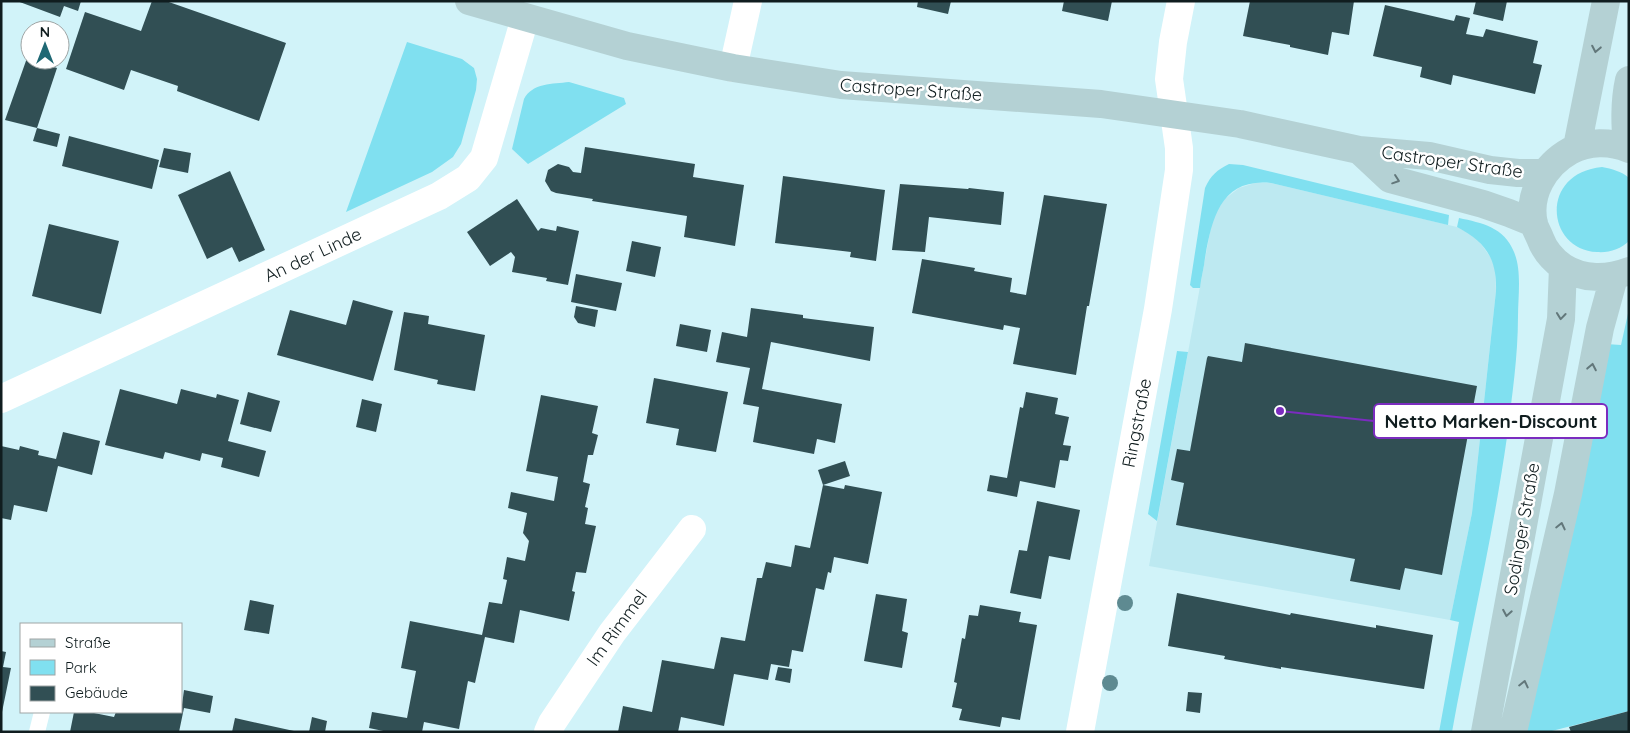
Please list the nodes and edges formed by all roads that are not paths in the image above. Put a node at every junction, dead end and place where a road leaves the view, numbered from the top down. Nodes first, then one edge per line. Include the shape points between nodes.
1 (469, 1) edge
2 (748, 1) edge
3 (1181, 1) edge
4 (1606, 1) edge
5 (525, 18) junction
6 (734, 68) junction
7 (1629, 80) edge
8 (1174, 114) junction
9 (1577, 147) junction
10 (1628, 149) edge
11 (1359, 150) junction
12 (1544, 173) junction
13 (1534, 224) junction
14 (1563, 267) junction
15 (1621, 274) edge
16 (1, 399) edge
17 (692, 529) dead end
18 (42, 713) edge
19 (37, 732) edge
20 (548, 732) edge
21 (1080, 732) edge
22 (1485, 732) edge
23 (1513, 732) edge

1 - 5 main road, Castroper Straße
2 - 6 street
3 - 8 street, Ringstraße via 1170,61
4 -> 9 main road
5 - 6 main road, Castroper Straße via 627,46
5 - 16 street, An der Linde via 484,158 468,178 439,196
6 - 8 main road, Castroper Straße via 841,85 1101,104
7 - 10 main road via 1625,121
8 - 11 main road, Castroper Straße via 1240,124
8 - 21 street, Ringstraße via 1179,170 1158,309
9 - 10 main road via 1610,144
9 - 12 main road via 1558,157
11 - 12 main road, Castroper Straße via 1429,156 1490,170
11 -> 13 main road, Castroper Straße via 1390,179 1483,204
12 - 13 main road via 1536,189
13 - 14 main road via 1544,248
14 - 15 main road via 1587,276
14 -> 22 main road, Sodinger Straße via 1561,320
23 -> 15 main road, Sodinger Straße via 1568,494 1600,328
17 - 20 street, Im Rimmel via 612,632
18 - 19 lane

